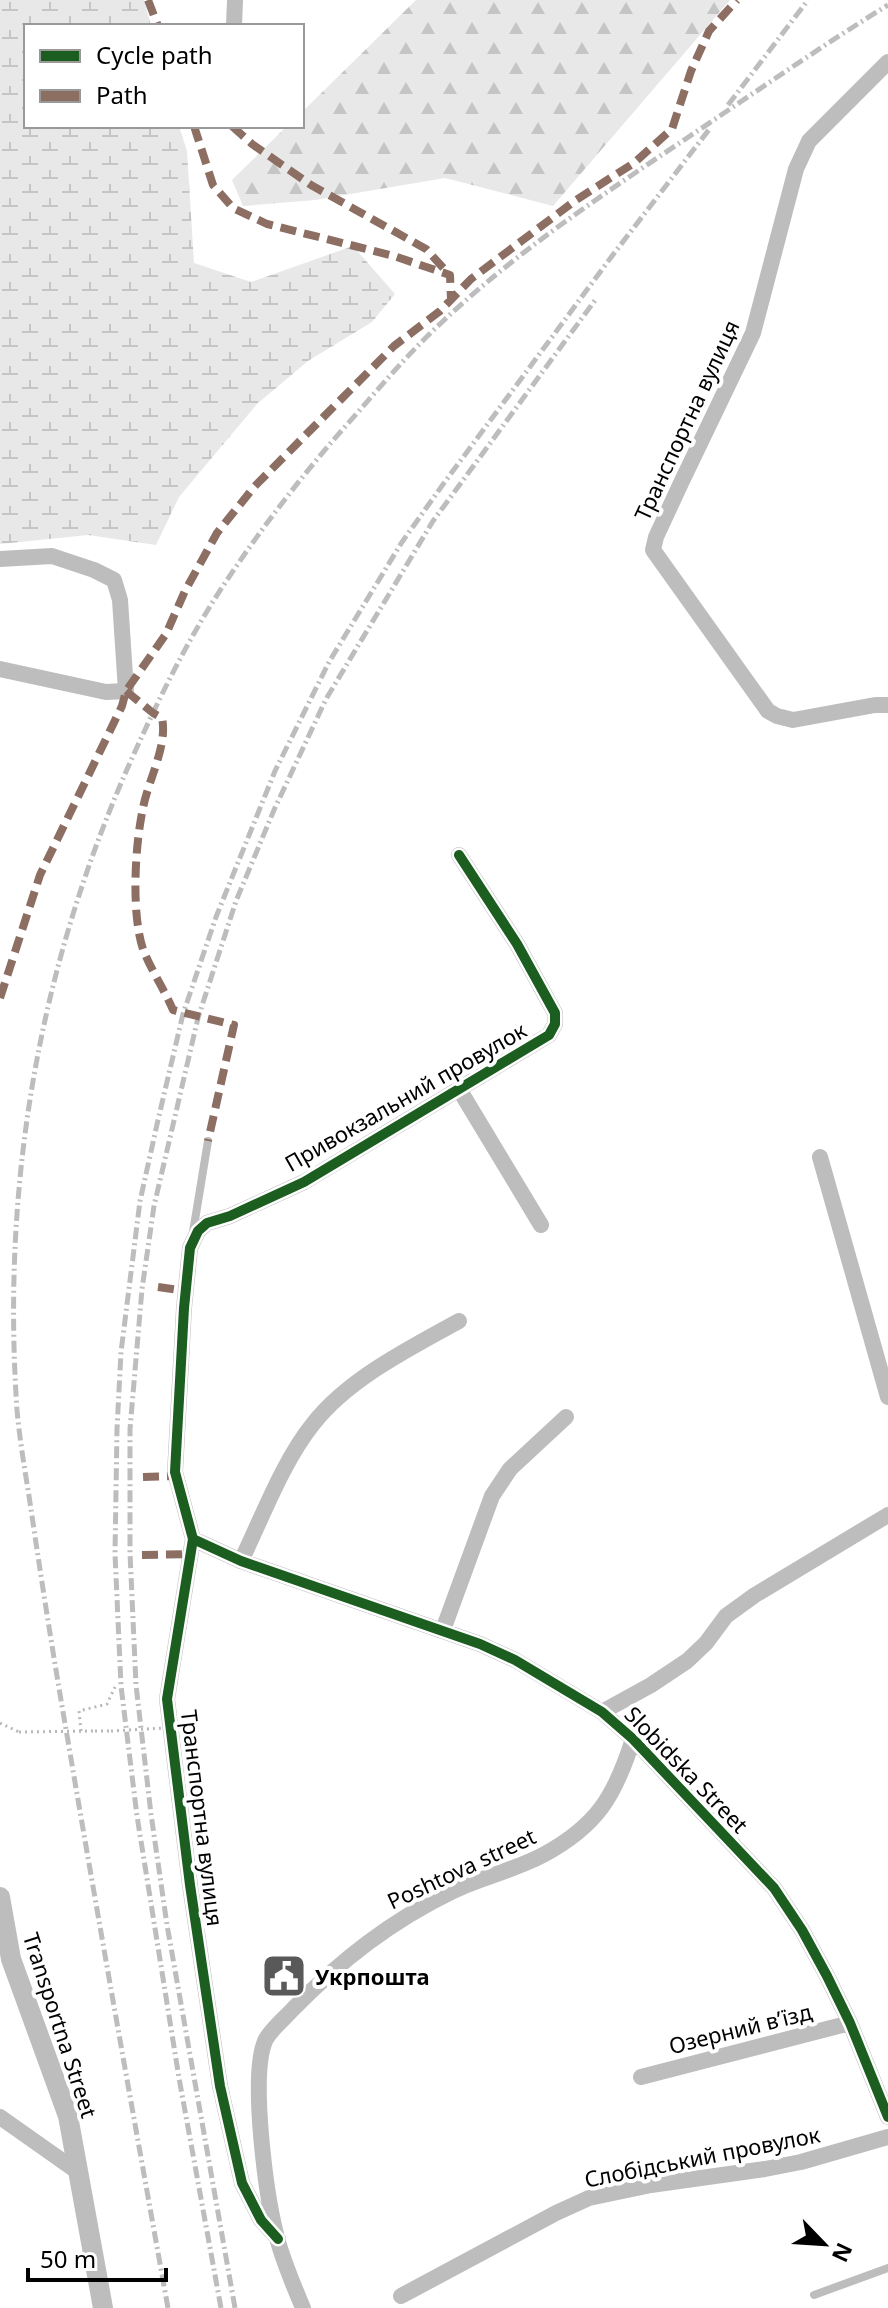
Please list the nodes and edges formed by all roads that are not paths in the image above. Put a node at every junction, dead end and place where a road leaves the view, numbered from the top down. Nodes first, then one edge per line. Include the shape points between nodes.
1 (235, 0) edge
2 (234, 24) edge
3 (888, 62) edge
4 (0, 559) edge
5 (0, 669) edge
6 (888, 705) edge
7 (459, 855) dead end
8 (459, 1089) junction
9 (208, 1141) dead end
10 (820, 1157) dead end
11 (541, 1225) dead end
12 (190, 1248) junction
13 (459, 1321) dead end
14 (888, 1397) edge
15 (566, 1417) dead end
16 (888, 1515) edge
17 (193, 1539) junction
18 (241, 1561) junction
19 (443, 1630) junction
20 (602, 1712) junction
21 (633, 1739) junction
22 (0, 1897) edge
23 (850, 2023) junction
24 (641, 2077) dead end
25 (0, 2117) edge
26 (888, 2117) edge
27 (888, 2137) edge
28 (78, 2172) junction
29 (278, 2239) junction
30 (888, 2268) edge
31 (814, 2295) dead end
32 (401, 2296) dead end
33 (103, 2308) edge
34 (303, 2308) edge

1 - 2 street
3 - 6 street, Транспортна вулиця via 809,141 796,169 753,333 653,550 768,711 793,720
4 - 5 street via 52,556 114,580 126,691 106,692
7 - 8 street, Привокзальний провулок via 517,944 556,1019 549,1035
8 - 11 street, Привокзальний провулок
8 - 12 street, Привокзальний провулок via 304,1182 207,1223
9 - 12 lane
10 - 14 street
12 - 17 street, Транспортна вулиця via 175,1472
13 - 18 street via 380,1365 313,1423
15 - 19 street via 510,1469 492,1496
16 - 20 street via 755,1595 726,1616 687,1661
17 - 18 street, Slobidska Street
17 - 29 street, Транспортна вулиця via 167,1699 173,1759 220,2086 242,2183 261,2220
18 - 19 street, Slobidska Street
19 - 20 street, Slobidska Street via 515,1660
20 - 21 street, Slobidska Street
21 - 23 street, Slobidska Street via 774,1888
21 - 29 street, Poshtova street via 622,1774 587,1824 542,1855 454,1890 392,1923 314,1988 266,2039 259,2061 259,2097
22 - 28 street, Transportna Street via 11,1959 68,2116
23 - 24 street, Озерний в’їзд
23 - 26 street, Slobidska Street
25 - 28 street
27 - 32 street, Слобідський провулок via 801,2162 589,2198
28 - 33 street, Transportna Street
29 - 34 street, Транспортна вулиця
30 - 31 lane

